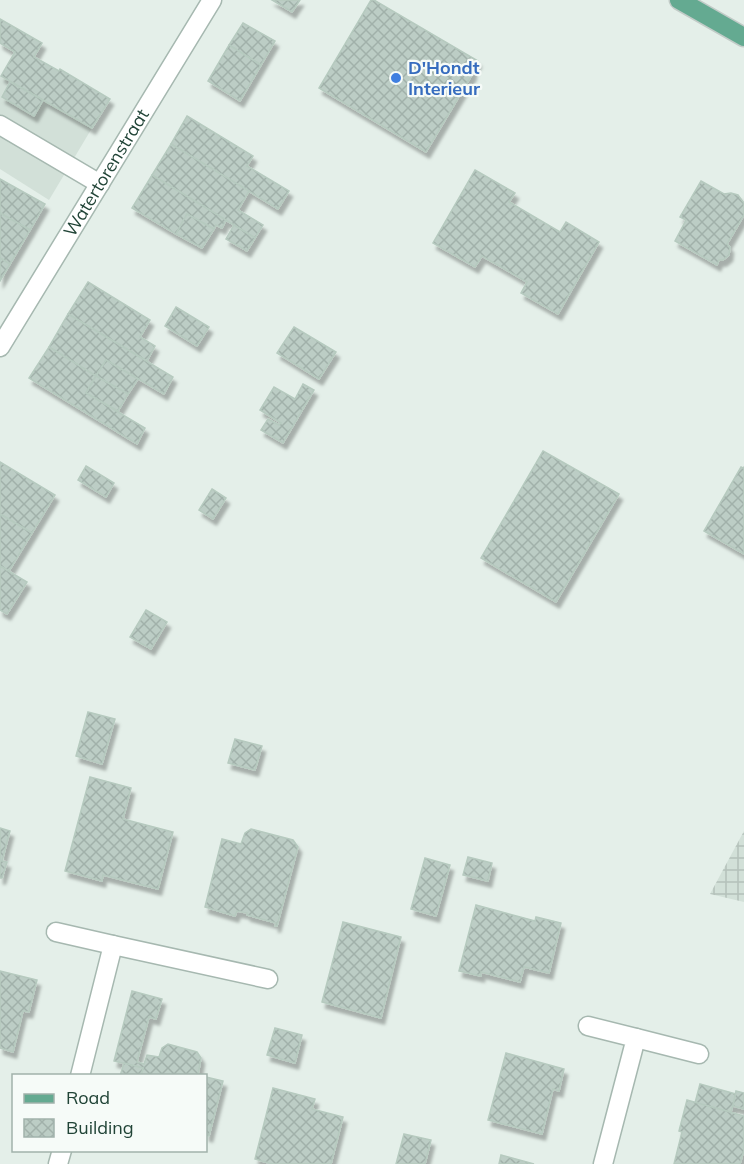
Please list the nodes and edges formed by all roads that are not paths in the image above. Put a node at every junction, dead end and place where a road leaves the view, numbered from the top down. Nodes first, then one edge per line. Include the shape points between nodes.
1 (212, 0) edge
2 (679, 0) edge
3 (744, 38) edge
4 (0, 125) edge
5 (100, 184) junction
6 (0, 346) edge
7 (56, 932) dead end
8 (112, 945) junction
9 (268, 979) dead end
10 (588, 1026) dead end
11 (636, 1038) junction
12 (699, 1054) dead end
13 (80, 1074) edge
14 (603, 1164) edge

1 - 5 street, Watertorenstraat
2 - 3 main road
4 - 5 street
5 - 6 street, Watertorenstraat
7 - 8 street
8 - 9 street
8 - 13 street
10 - 11 street
11 - 12 street
11 - 14 street

